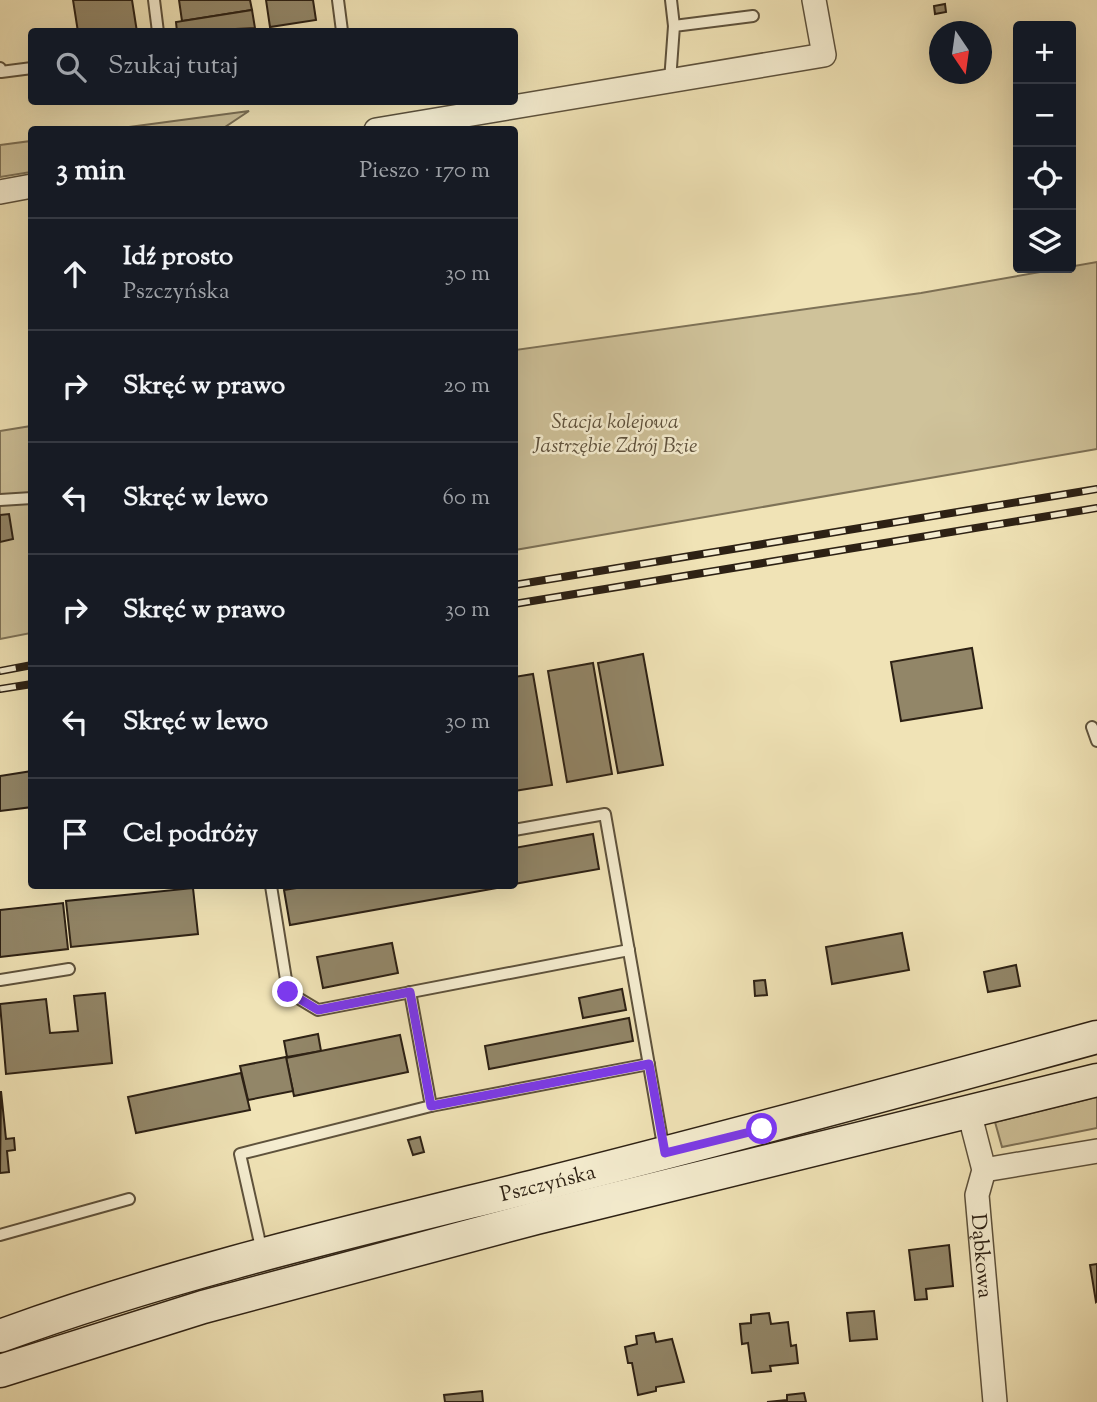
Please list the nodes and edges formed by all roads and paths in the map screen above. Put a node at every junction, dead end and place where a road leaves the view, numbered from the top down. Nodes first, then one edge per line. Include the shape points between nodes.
1 (154, 0) edge
2 (338, 0) edge
3 (671, 0) edge
4 (814, 0) edge
5 (753, 16) dead end
6 (674, 26) junction
7 (158, 28) edge
8 (342, 28) edge
9 (0, 68) edge
10 (28, 69) edge
11 (670, 81) junction
12 (400, 126) edge
13 (28, 187) edge
14 (0, 192) edge
15 (28, 498) edge
16 (0, 500) edge
17 (1092, 727) dead end
18 (1097, 741) edge
19 (518, 829) edge
20 (271, 889) edge
21 (629, 950) junction
22 (69, 969) dead end
23 (0, 980) edge
24 (410, 992) junction
25 (1097, 1037) edge
26 (649, 1064) junction
27 (1097, 1080) edge
28 (431, 1106) junction
29 (969, 1112) junction
30 (1097, 1151) edge
31 (665, 1153) junction
32 (984, 1170) junction
33 (129, 1199) dead end
34 (0, 1235) edge
35 (263, 1256) junction
36 (0, 1336) edge
37 (0, 1371) edge
38 (995, 1402) edge

1 - 7 lane
2 - 8 lane
3 - 6 lane
4 - 11 street via 824,55
5 - 6 lane
6 - 11 lane
9 - 10 lane via 1,72
11 - 12 street
13 - 14 street
15 - 16 lane
17 - 18 lane
19 - 21 lane via 605,814
20 - 24 lane via 288,992 318,1010
21 - 24 lane
21 - 26 lane
22 - 23 lane
24 - 28 lane
25 - 31 main road, Pszczyńska
26 - 28 lane
26 - 31 lane
27 - 29 main road, Pszczyńska
28 - 35 lane via 240,1154
29 - 32 street, Dąbkowa
29 - 37 main road, Pszczyńska via 484,1231 203,1307
30 - 32 street
31 - 35 main road, Pszczyńska
32 - 38 street, Dąbkowa via 977,1195
33 - 34 lane
35 - 36 main road, Pszczyńska via 148,1287

